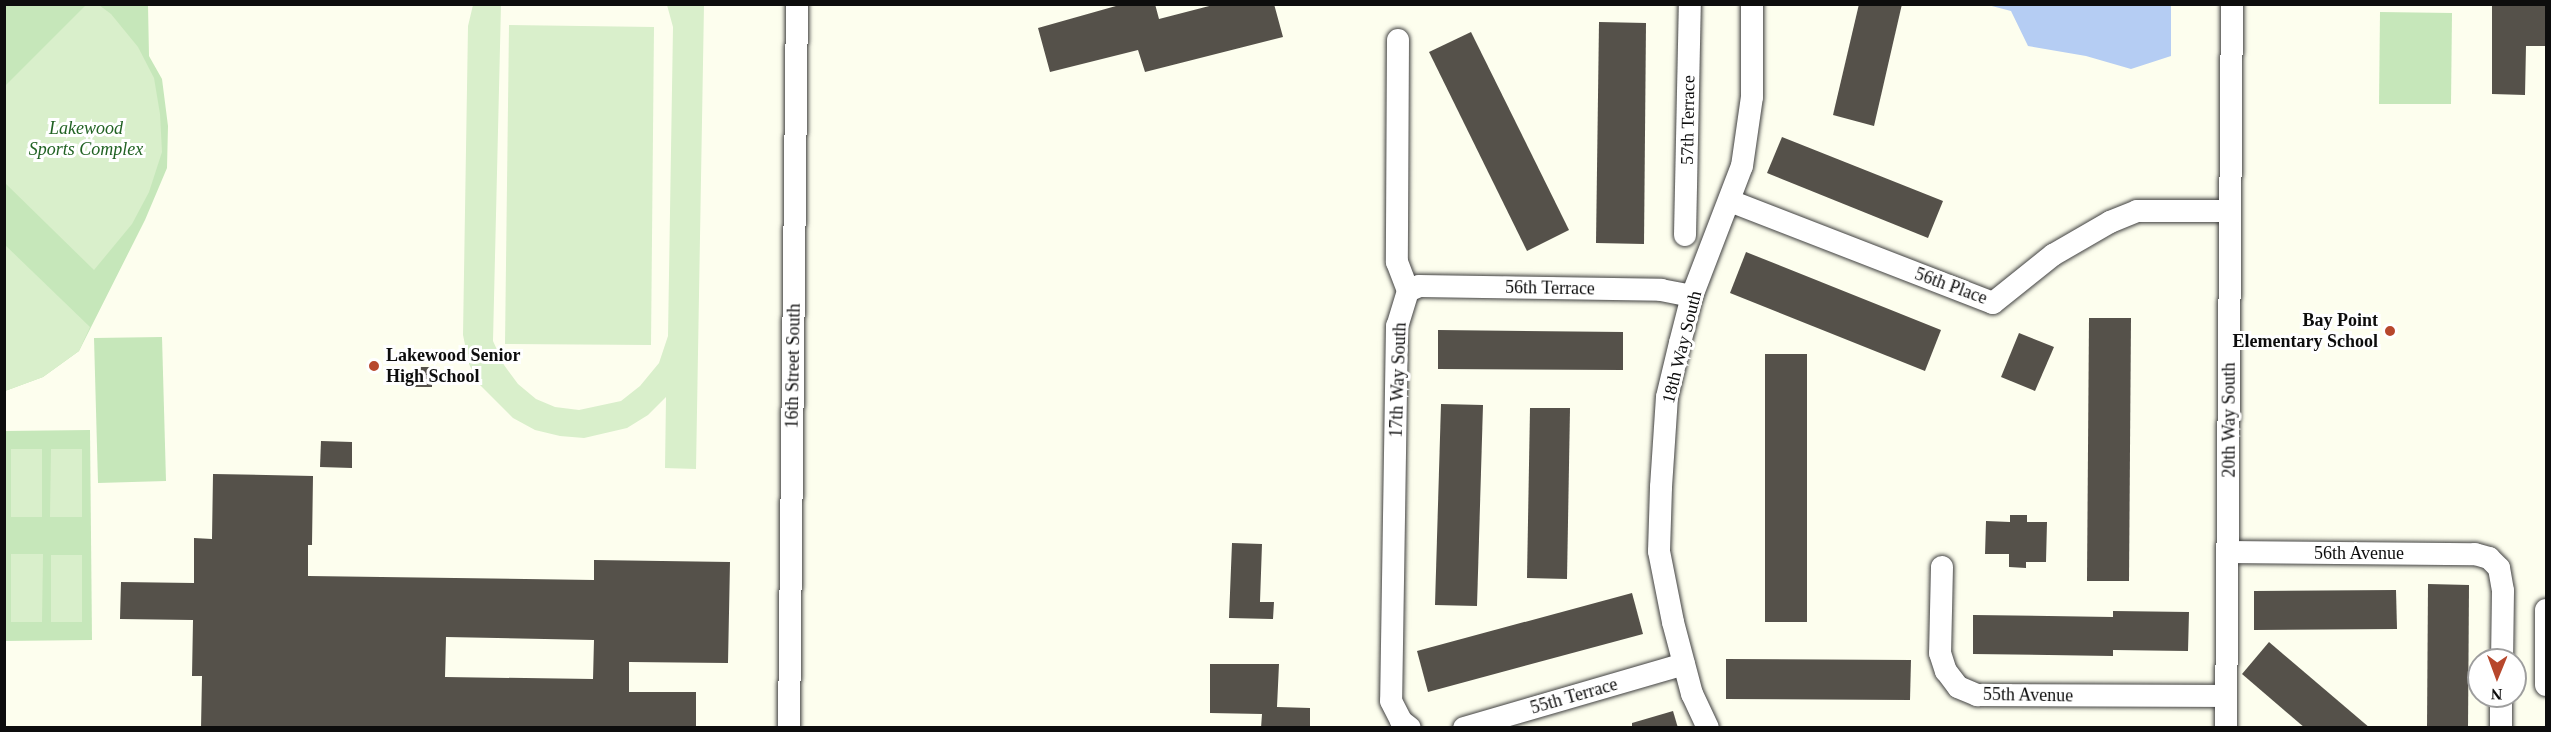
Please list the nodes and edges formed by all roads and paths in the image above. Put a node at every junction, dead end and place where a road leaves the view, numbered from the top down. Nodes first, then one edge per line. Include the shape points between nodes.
1 (796, 4) edge
2 (1690, 4) edge
3 (1752, 4) edge
4 (2232, 4) edge
5 (1398, 40) dead end
6 (1730, 201) junction
7 (2230, 211) junction
8 (1685, 235) dead end
9 (1408, 291) junction
10 (1692, 296) junction
11 (2228, 552) junction
12 (1942, 567) dead end
13 (2547, 610) edge
14 (2502, 648) edge
15 (1684, 664) junction
16 (2546, 682) edge
17 (2224, 696) junction
18 (2501, 708) edge
19 (1405, 724) edge
20 (789, 728) edge
21 (1464, 728) edge
22 (1708, 728) edge
23 (2226, 728) edge
24 (2501, 728) edge

1 - 20 street, 16th Street South
2 - 8 street, 57th Terrace
3 - 6 street, 18th Way South via 1750,120 1742,166
4 - 7 street, 20th Way South
5 - 9 street via 1397,262
6 - 7 street, 56th Place via 1993,303 2053,255 2137,211
6 - 10 street, 18th Way South
7 - 11 street, 20th Way South
9 - 10 street, 56th Terrace via 1419,286 1661,290
9 - 19 street, 17th Way South via 1397,326 1391,677 1391,701
10 - 15 street, 18th Way South via 1667,397 1659,551
11 - 14 street, 56th Avenue via 2475,554 2489,558 2499,568 2503,591
11 - 17 street, 20th Way South
12 - 17 street, 55th Avenue via 1940,653 1946,671 1958,687 1977,695
13 - 16 street
15 - 21 street, 55th Terrace
15 - 22 street, 18th Way South via 1692,694
17 - 23 street, 20th Way South
18 - 24 street

